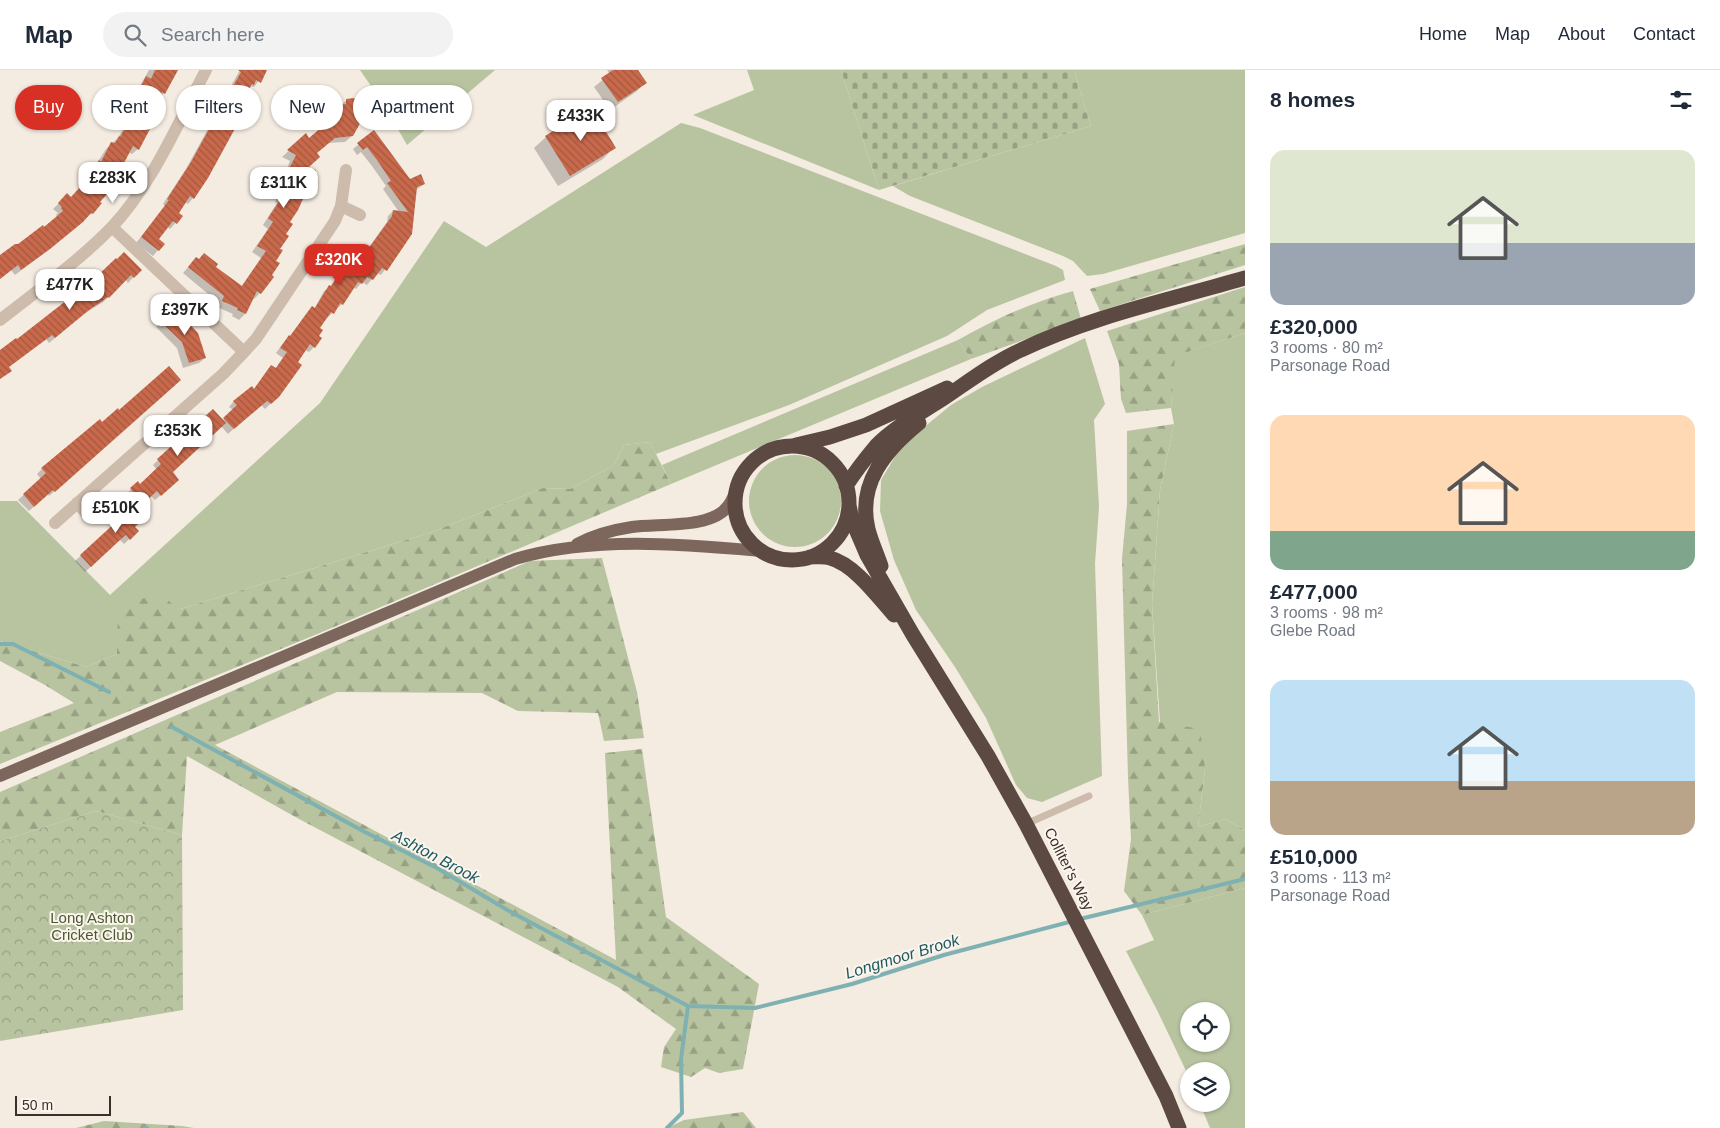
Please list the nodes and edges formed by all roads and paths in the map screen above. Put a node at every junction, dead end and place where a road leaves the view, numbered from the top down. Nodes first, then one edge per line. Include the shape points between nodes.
1 (206, 70) edge
2 (346, 170) dead end
3 (341, 206) junction
4 (360, 215) dead end
5 (112, 227) junction
6 (1245, 278) edge
7 (0, 320) edge
8 (244, 352) junction
9 (974, 378) junction
10 (792, 446) junction
11 (740, 478) junction
12 (846, 486) junction
13 (78, 503) junction
14 (849, 504) junction
15 (88, 515) dead end
16 (55, 523) dead end
17 (572, 546) junction
18 (761, 551) junction
19 (810, 557) junction
20 (912, 635) junction
21 (0, 776) edge
22 (1089, 796) dead end
23 (1026, 824) junction
24 (1179, 1128) edge

1 - 5 street via 154,168
2 - 3 street
3 - 4 street
3 - 8 street via 335,221
5 - 7 street
5 - 8 street
6 - 9 highway via 1081,326 1020,350
8 - 13 street
9 - 10 highway via 942,389 866,425
9 - 12 highway via 877,445
9 - 20 highway via 914,427 888,453 872,474 865,499 868,528
10 - 11 highway via 762,454
10 - 12 highway via 810,449 826,457
11 - 17 main road via 728,506 717,516 596,534
11 - 18 highway via 735,497 737,518 746,537
12 - 14 highway
13 - 15 street
13 - 16 street
14 - 19 highway via 846,522 838,537 826,549
14 - 20 highway, Colliter's Way via 866,555
17 - 18 main road via 683,545
17 - 21 main road via 515,559
18 - 19 highway via 776,558
19 - 20 highway, Colliter's Way via 829,558 853,571
20 - 23 highway, Colliter's Way via 988,756
22 - 23 lane
23 - 24 highway, Colliter's Way via 1166,1096

